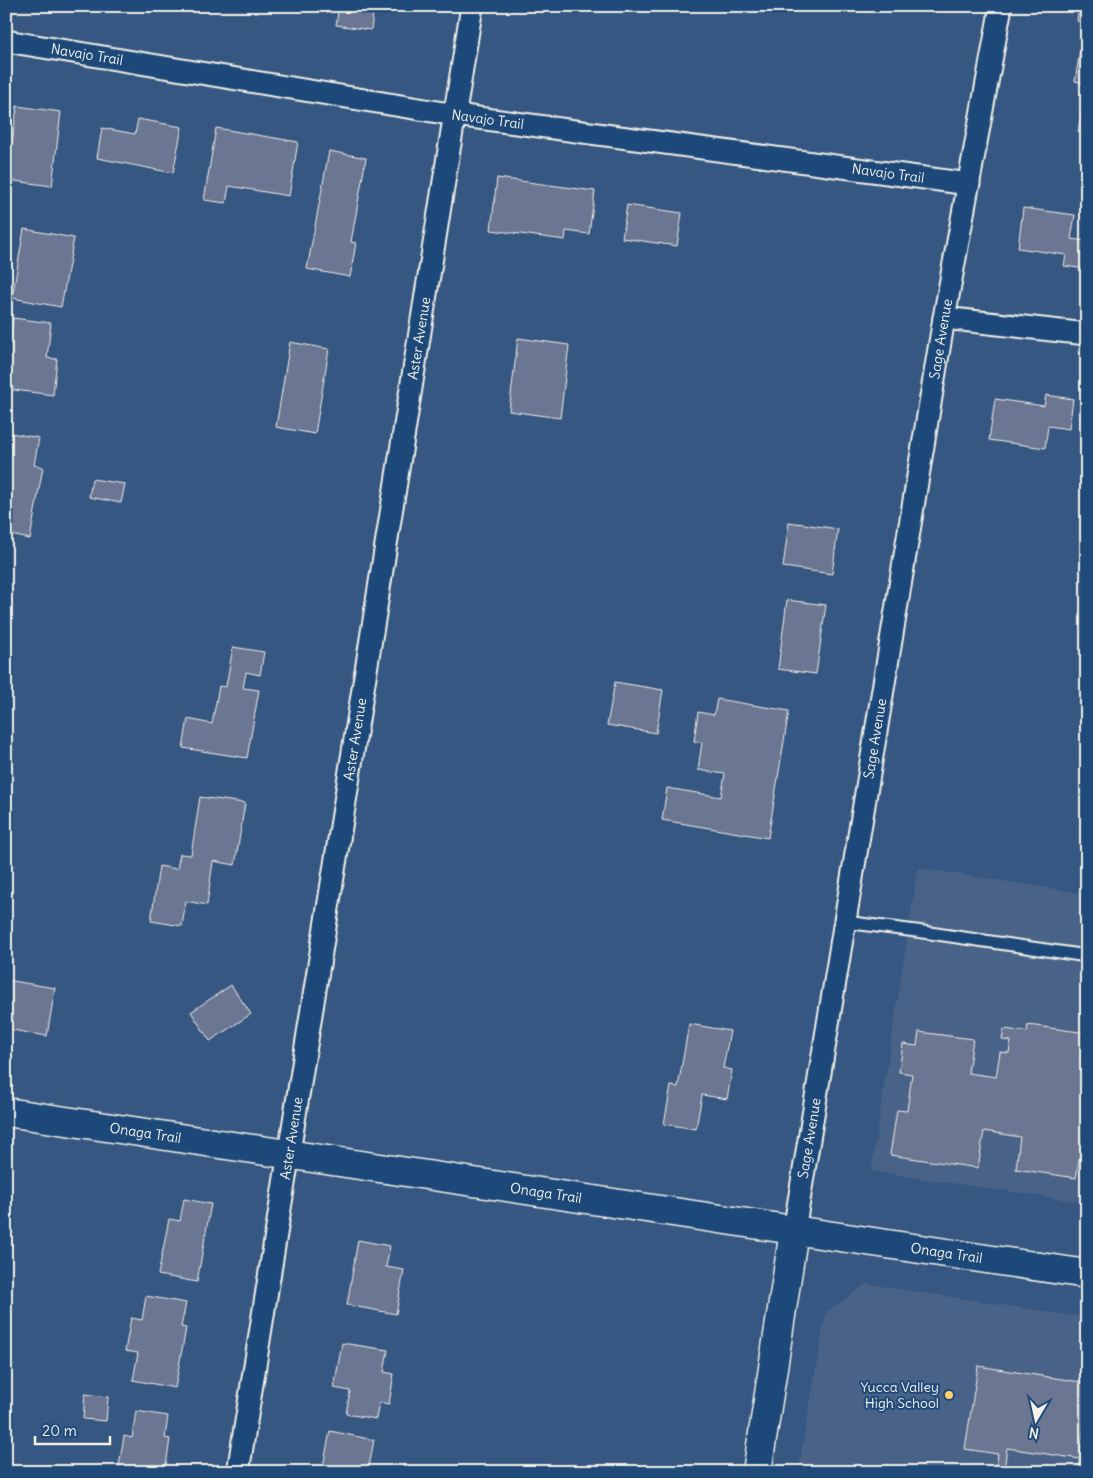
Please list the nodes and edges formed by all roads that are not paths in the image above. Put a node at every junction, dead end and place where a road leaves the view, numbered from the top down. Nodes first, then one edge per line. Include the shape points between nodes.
1 (472, 6) edge
2 (1001, 6) edge
3 (6, 41) edge
4 (456, 114) junction
5 (969, 184) junction
6 (944, 318) junction
7 (1087, 334) edge
8 (845, 922) junction
9 (1087, 956) edge
10 (6, 1112) edge
11 (288, 1154) junction
12 (794, 1231) junction
13 (1087, 1274) edge
14 (238, 1472) edge
15 (758, 1472) edge

1 - 4 street, Aster Avenue
2 - 5 street, Sage Avenue
3 - 4 street, Navajo Trail
4 - 5 street, Navajo Trail
4 - 11 street, Aster Avenue
5 - 6 street, Sage Avenue
6 - 7 street
6 - 8 street, Sage Avenue
8 - 9 lane
8 - 12 street, Sage Avenue
10 - 11 street, Onaga Trail
11 - 12 street, Onaga Trail
11 - 14 street, Aster Avenue
12 - 13 street, Onaga Trail
12 - 15 street, Sage Avenue

